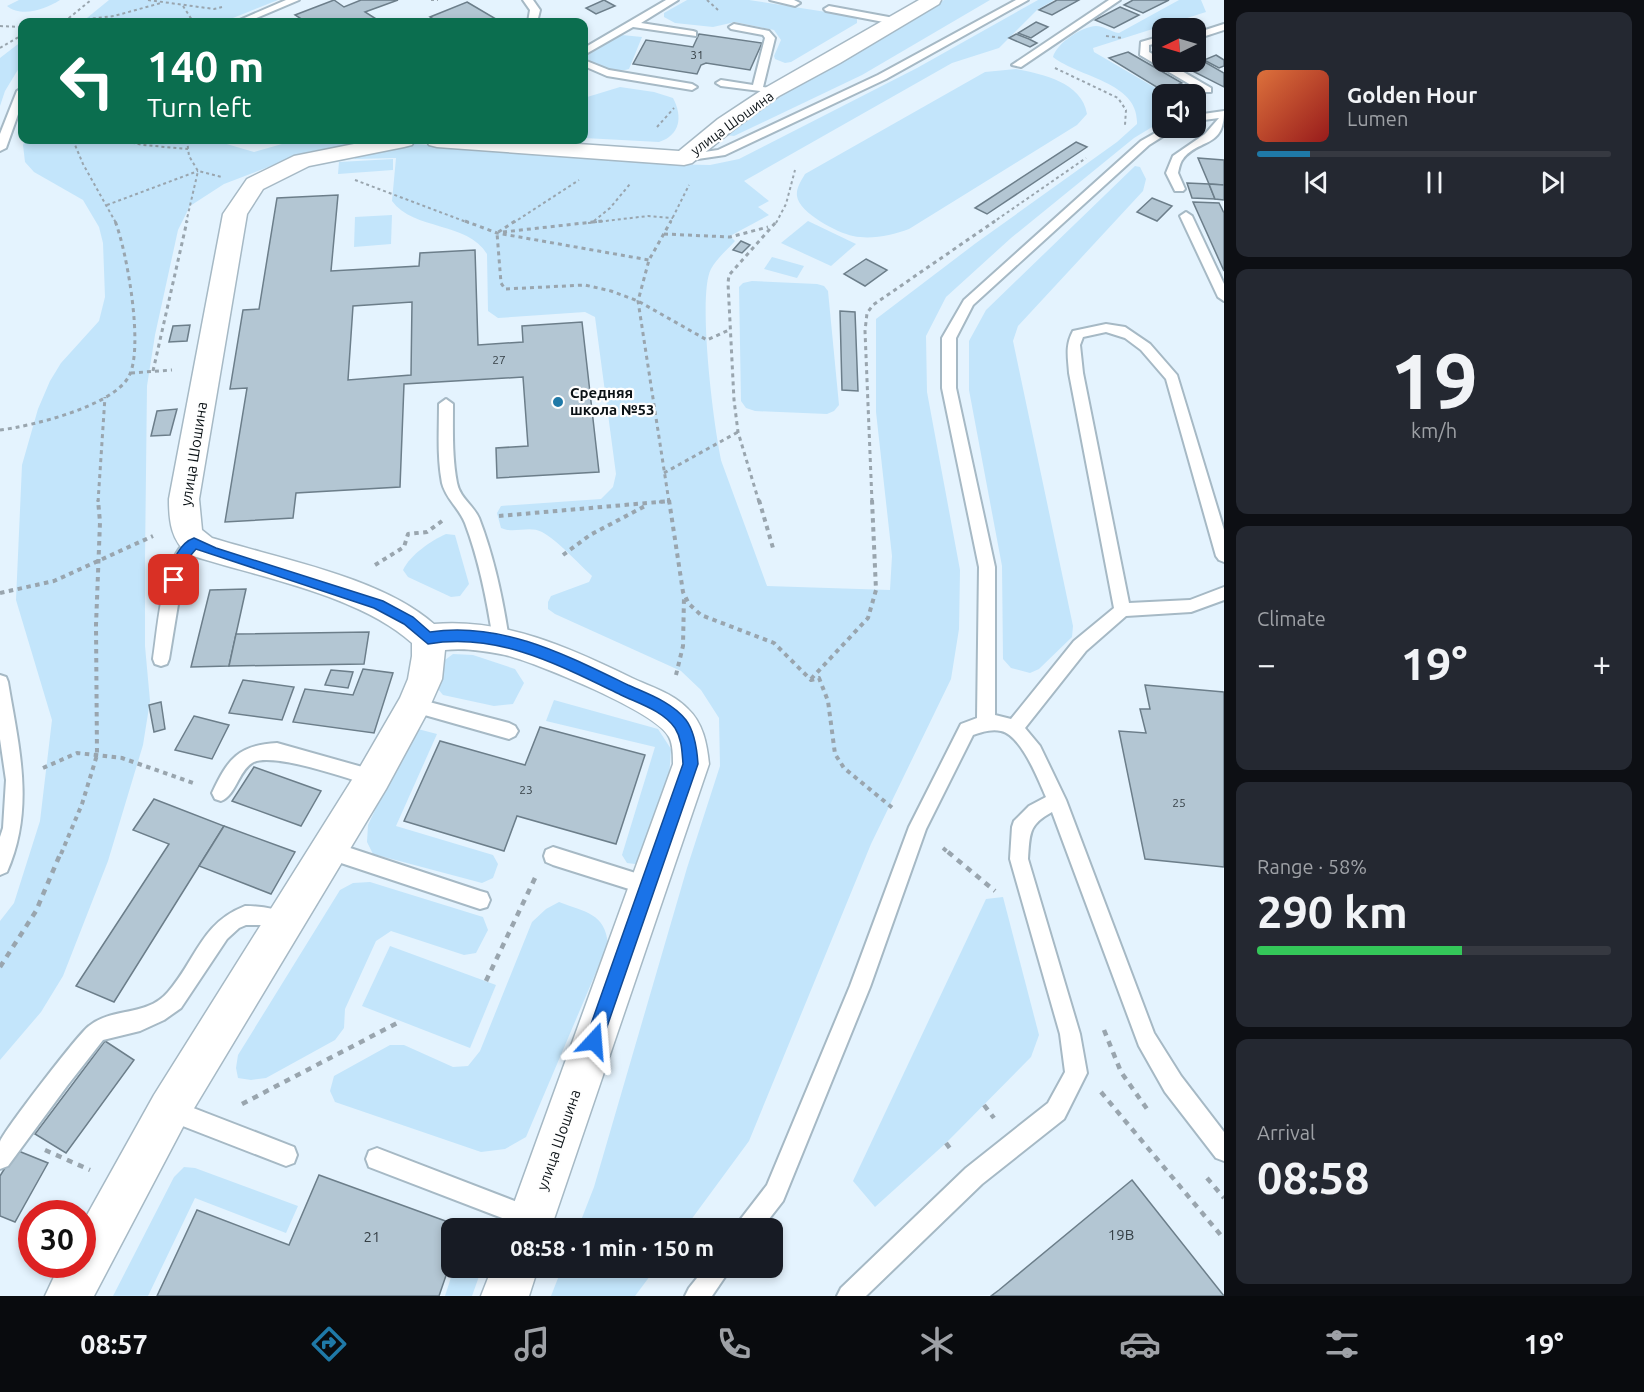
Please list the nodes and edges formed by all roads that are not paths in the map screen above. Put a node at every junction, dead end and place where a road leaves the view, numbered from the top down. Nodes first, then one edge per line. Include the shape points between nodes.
1 (294, 0) edge
2 (528, 0) edge
3 (673, 0) edge
4 (775, 0) edge
5 (932, 0) edge
6 (1023, 0) edge
7 (1115, 0) edge
8 (795, 3) dead end
9 (829, 9) dead end
10 (250, 18) edge
11 (534, 18) edge
12 (894, 21) junction
13 (632, 24) junction
14 (734, 27) dead end
15 (1224, 27) edge
16 (1206, 33) edge
17 (693, 34) dead end
18 (1152, 40) edge
19 (588, 50) edge
20 (1152, 58) edge
21 (588, 65) edge
22 (1017, 65) dead end
23 (1176, 72) edge
24 (721, 83) dead end
25 (692, 87) road end
26 (764, 90) junction
27 (1207, 90) dead end
28 (18, 102) edge
29 (1224, 116) edge
30 (1206, 117) edge
31 (1154, 138) edge
32 (384, 144) edge
33 (524, 144) edge
34 (0, 148) edge
35 (684, 158) junction
36 (1179, 189) dead end
37 (1186, 216) dead end
38 (1224, 297) edge
39 (446, 404) dead end
40 (189, 535) junction
41 (1224, 556) edge
42 (1224, 593) edge
43 (1122, 610) junction
44 (428, 638) junction
45 (501, 640) junction
46 (161, 658) dead end
47 (0, 682) edge
48 (414, 705) junction
49 (986, 723) junction
50 (1014, 728) junction
51 (509, 731) dead end
52 (373, 778) junction
53 (220, 794) road end
54 (1057, 800) junction
55 (329, 850) junction
56 (553, 856) road end
57 (0, 866) edge
58 (648, 886) junction
59 (480, 900) dead end
60 (285, 922) junction
61 (186, 1117) junction
62 (1224, 1150) edge
63 (286, 1155) dead end
64 (0, 1158) edge
65 (377, 1159) dead end
66 (516, 1218) edge
67 (532, 1218) edge
68 (756, 1218) edge
69 (511, 1278) edge
70 (711, 1278) edge
71 (69, 1296) edge
72 (505, 1296) edge
73 (697, 1296) edge
74 (849, 1296) edge

1 - 10 lane
2 - 11 lane via 535,10
3 - 13 lane
4 - 8 lane
5 - 12 street, улица Шошина
6 - 35 lane via 882,77 721,153
7 - 22 lane
9 - 12 lane
12 - 26 street, улица Шошина via 833,59
13 - 17 lane
13 - 19 lane
14 - 26 lane via 766,33 770,38
15 - 16 lane
18 - 20 lane via 1144,44 1144,53
21 - 25 lane via 607,73
23 - 27 lane
24 - 26 lane
26 - 35 street, улица Шошина
28 - 34 lane
29 - 30 lane
29 - 36 lane via 1208,140 1177,158 1172,173
31 - 49 lane via 968,303 950,338 949,388 987,567
32 - 40 street, улица Шошина via 309,159 255,184 234,214 184,499
33 - 35 street, улица Шошина
37 - 38 lane
39 - 45 lane via 450,485 454,498 471,518 495,598
40 - 44 street via 212,551 378,604 408,620
40 - 46 lane via 174,580
41 - 43 lane via 1172,378 1154,355 1121,331 1108,328 1078,334 1073,345 1076,373
42 - 43 lane via 1191,606
43 - 50 lane via 1080,646
44 - 45 street via 445,635
44 - 48 street via 425,679
45 - 58 street, улица Шошина via 566,662 669,711 682,726 691,764
47 - 57 lane via 15,780 12,828
48 - 51 lane
48 - 52 street
49 - 50 lane
49 - 68 lane via 967,729 918,827 860,987 775,1193
50 - 54 lane via 1034,752
52 - 53 lane via 277,751 257,752 237,766
52 - 55 street
54 - 62 lane via 1146,1039 1173,1084
54 - 74 lane via 1020,827 1019,859 1070,1034 1076,1073 1056,1112 974,1176
55 - 59 lane
55 - 60 street
56 - 58 lane
58 - 67 street, улица Шошина
60 - 61 street
60 - 64 lane via 245,915 232,921 220,932 174,1001 140,1021 108,1027 96,1034
61 - 63 lane
61 - 71 street via 128,1186
65 - 66 lane
69 - 72 street
70 - 73 lane

